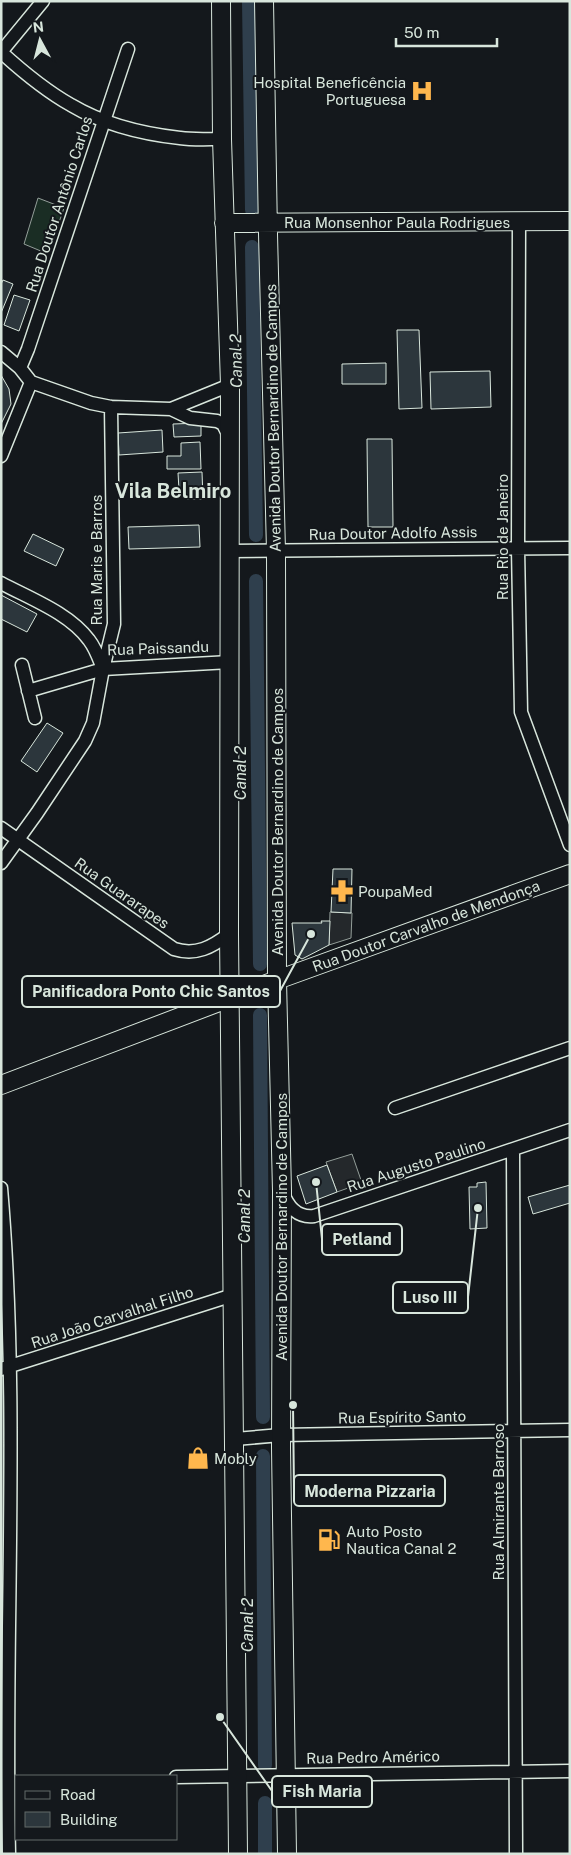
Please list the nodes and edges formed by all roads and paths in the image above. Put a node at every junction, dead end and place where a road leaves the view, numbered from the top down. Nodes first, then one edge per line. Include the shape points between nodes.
1 (43, 1) edge
2 (221, 1) edge
3 (264, 1) edge
4 (128, 49) dead end
5 (1, 52) edge
6 (104, 120) junction
7 (222, 139) junction
8 (519, 221) junction
9 (570, 221) edge
10 (268, 222) junction
11 (224, 223) junction
12 (1, 352) edge
13 (20, 368) junction
14 (31, 382) junction
15 (230, 385) junction
16 (111, 407) junction
17 (171, 409) junction
18 (230, 438) junction
19 (1, 456) edge
20 (518, 548) junction
21 (570, 548) edge
22 (230, 551) junction
23 (276, 551) junction
24 (1, 584) edge
25 (230, 662) junction
26 (22, 665) dead end
27 (103, 669) junction
28 (28, 691) junction
29 (35, 718) dead end
30 (1, 828) edge
31 (17, 840) junction
32 (570, 845) edge
33 (1, 863) edge
34 (570, 874) edge
35 (229, 934) junction
36 (277, 980) junction
37 (230, 998) junction
38 (570, 1048) edge
39 (1, 1085) edge
40 (395, 1108) dead end
41 (570, 1130) edge
42 (513, 1150) junction
43 (1, 1188) edge
44 (282, 1191) junction
45 (234, 1295) junction
46 (6, 1368) edge
47 (570, 1430) edge
48 (514, 1431) junction
49 (281, 1435) junction
50 (235, 1439) junction
51 (516, 1771) junction
52 (570, 1771) edge
53 (238, 1775) junction
54 (287, 1775) junction
55 (178, 1776) edge
56 (8, 1781) edge
57 (9, 1854) edge
58 (238, 1854) edge
59 (287, 1854) edge
60 (516, 1854) edge

1 - 5 street
2 - 7 main road
3 - 10 main road, Avenida Doutor Bernardino de Campos
4 - 6 street, Rua Doutor Antônio Carlos
5 - 6 street via 35,82 72,106
6 - 7 street via 182,139
6 - 13 street, Rua Doutor Antônio Carlos
7 - 11 main road
8 - 9 main road, Rua Monsenhor Paula Rodrigues
8 - 10 main road, Rua Monsenhor Paula Rodrigues
8 - 20 street, Rua Rio de Janeiro
10 - 11 main road, Rua Monsenhor Paula Rodrigues
10 - 23 main road, Avenida Doutor Bernardino de Campos
11 - 15 main road
12 - 13 street
13 - 14 street
14 - 16 street
14 - 19 street
15 - 17 street
15 - 18 main road
16 - 17 street
16 - 27 street, Rua Maris e Barros via 114,624
17 - 18 street via 190,418 217,420 224,424
18 - 22 main road
20 - 21 street, Rua Doutor Adolfo Assis
20 - 23 street, Rua Doutor Adolfo Assis
20 - 32 street, Rua Rio de Janeiro via 521,712
22 - 23 street, Rua Doutor Adolfo Assis
22 - 25 main road
23 - 36 main road, Avenida Doutor Bernardino de Campos
24 - 27 street, Rua Paissandu via 77,627 92,644
25 - 27 street, Rua Paissandu
25 - 35 main road
26 - 28 street
27 - 28 street
27 - 31 street, Rua Maris e Barros via 93,723 85,741
28 - 29 street
30 - 31 street, Rua Guararapes
31 - 33 street, Rua Maris e Barros
31 - 35 street, Rua Guararapes via 174,949 184,952 200,950
34 - 36 main road, Rua Doutor Carvalho de Mendonça
35 - 37 main road
36 - 37 main road, Rua Doutor Carvalho de Mendonça
36 - 44 main road, Avenida Doutor Bernardino de Campos
37 - 39 main road, Rua Doutor Carvalho de Mendonça
37 - 45 main road
38 - 40 street
41 - 42 street, Rua Augusto Paulino
42 - 44 street, Rua Augusto Paulino via 314,1216 302,1216 292,1209
42 - 48 street, Rua Almirante Barroso
43 - 46 street
44 - 49 main road, Avenida Doutor Bernardino de Campos
45 - 46 street, Rua João Carvalhal Filho
45 - 50 main road
46 - 56 street
47 - 48 street, Rua Espírito Santo
48 - 49 street, Rua Espírito Santo
48 - 51 street, Rua Almirante Barroso
49 - 50 street, Rua Espírito Santo
49 - 54 main road, Avenida Doutor Bernardino de Campos
50 - 53 main road
51 - 52 street, Rua Pedro Américo
51 - 54 street, Rua Pedro Américo
51 - 60 street, Rua Almirante Barroso
53 - 54 street, Rua Pedro Américo
53 - 55 street, Rua Pedro Américo
53 - 58 main road
54 - 59 main road, Avenida Doutor Bernardino de Campos
56 - 57 street

